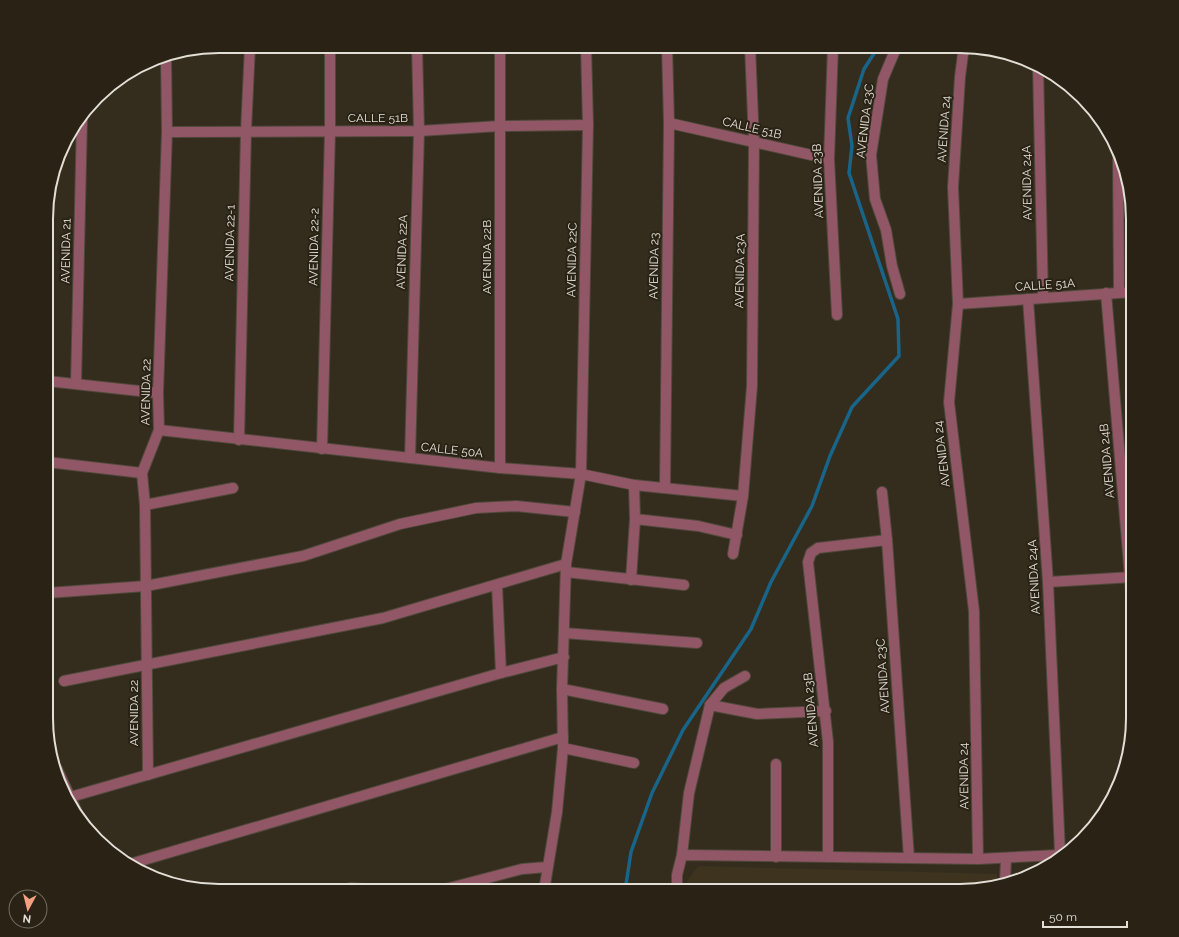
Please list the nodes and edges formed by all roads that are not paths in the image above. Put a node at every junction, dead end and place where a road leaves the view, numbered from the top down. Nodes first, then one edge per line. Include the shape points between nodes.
1 (250, 53) edge
2 (330, 53) edge
3 (417, 53) edge
4 (500, 53) edge
5 (586, 53) edge
6 (667, 53) edge
7 (750, 53) edge
8 (833, 53) edge
9 (894, 53) edge
10 (963, 53) edge
11 (166, 62) edge
12 (1038, 73) edge
13 (669, 123) junction
14 (588, 125) junction
15 (82, 126) edge
16 (500, 126) junction
17 (246, 131) junction
18 (330, 131) junction
19 (419, 131) junction
20 (167, 132) junction
21 (754, 142) junction
22 (829, 159) junction
23 (1118, 170) edge
24 (1119, 292) junction
25 (1126, 292) edge
26 (1106, 293) junction
27 (900, 294) dead end
28 (1043, 298) junction
29 (1028, 299) junction
30 (958, 304) junction
31 (837, 315) dead end
32 (53, 382) edge
33 (76, 384) junction
34 (158, 393) junction
35 (159, 430) junction
36 (239, 440) junction
37 (322, 449) junction
38 (410, 458) junction
39 (53, 463) edge
40 (500, 468) junction
41 (142, 473) junction
42 (581, 474) junction
43 (634, 485) junction
44 (664, 487) junction
45 (232, 488) dead end
46 (882, 492) dead end
47 (742, 496) junction
48 (145, 505) junction
49 (575, 512) junction
50 (635, 519) junction
51 (1126, 520) edge
52 (738, 535) junction
53 (887, 540) junction
54 (733, 554) dead end
55 (566, 568) junction
56 (1126, 577) edge
57 (631, 580) junction
58 (1048, 582) junction
59 (684, 585) dead end
60 (146, 586) junction
61 (497, 586) junction
62 (53, 593) edge
63 (564, 633) junction
64 (697, 643) dead end
65 (564, 657) junction
66 (147, 665) junction
67 (501, 673) junction
68 (745, 676) dead end
69 (64, 681) dead end
70 (562, 689) junction
71 (710, 705) junction
72 (663, 710) dead end
73 (826, 711) junction
74 (563, 737) junction
75 (563, 748) junction
76 (634, 763) dead end
77 (776, 764) dead end
78 (148, 775) junction
79 (73, 797) edge
80 (1059, 851) edge
81 (1054, 854) edge
82 (682, 855) junction
83 (776, 856) junction
84 (828, 857) junction
85 (909, 858) junction
86 (978, 859) junction
87 (1006, 859) junction
88 (136, 862) edge
89 (546, 866) junction
90 (1005, 877) edge
91 (482, 884) edge
92 (545, 884) edge
93 (677, 884) edge

1 - 17 street, AVENIDA 22-1
2 - 18 street, AVENIDA 22-2
3 - 19 street, AVENIDA 22A
4 - 16 street, AVENIDA 22B
5 - 14 street, AVENIDA 22C
6 - 13 street, AVENIDA 23
7 - 21 street, AVENIDA 23A
8 - 22 street, AVENIDA 23B
9 - 27 street, AVENIDA 23C via 883,79 871,155 875,199 886,230
10 - 30 street, AVENIDA 24 via 953,187
11 - 20 street, AVENIDA 22
12 - 28 street, AVENIDA 24A
13 - 21 street, CALLE 51B
13 - 44 street, AVENIDA 23
14 - 16 street, CALLE 51B
14 - 42 street, AVENIDA 22C
15 - 33 street, AVENIDA 21
16 - 19 street, CALLE 51B
16 - 40 street, AVENIDA 22B
17 - 18 street, CALLE 51B
17 - 20 street, CALLE 51B
17 - 36 street, AVENIDA 22-1
18 - 19 street, CALLE 51B
18 - 37 street, AVENIDA 22-2
19 - 38 street, AVENIDA 22A
20 - 34 street, AVENIDA 22
21 - 22 street, CALLE 51B
21 - 47 street, AVENIDA 23A via 752,386
22 - 31 street, AVENIDA 23B
23 - 24 street
24 - 25 street, CALLE 51A
24 - 26 street, CALLE 51A
26 - 28 street, CALLE 51A
26 - 51 street, AVENIDA 24B
28 - 29 street, CALLE 51A
29 - 30 street, CALLE 51A
29 - 58 street, AVENIDA 24A
30 - 86 street, AVENIDA 24 via 950,402 974,611
32 - 33 street
33 - 34 street
34 - 35 street, AVENIDA 22
35 - 36 street, CALLE 50A
35 - 41 street, AVENIDA 22
36 - 37 street, CALLE 50A
37 - 38 street, CALLE 50A
38 - 40 street, CALLE 50A
39 - 41 street
40 - 42 street, CALLE 50A
41 - 48 street, AVENIDA 22
42 - 43 street, CALLE 50A
42 - 49 street, AVENIDA 22C
43 - 44 street, CALLE 50A
43 - 50 street
44 - 47 street, CALLE 50A
45 - 48 street
46 - 53 street, AVENIDA 23C
47 - 52 street, AVENIDA 23A
48 - 60 street, AVENIDA 22
49 - 55 street, AVENIDA 22C
49 - 60 street via 516,506 476,508 400,524 303,556
50 - 52 street via 698,526
50 - 57 street
52 - 54 street, AVENIDA 23A
53 - 73 street, AVENIDA 23B via 818,548 811,553 808,562
53 - 85 street, AVENIDA 23C
55 - 57 street
55 - 61 street
55 - 63 street, AVENIDA 22C
56 - 58 street
57 - 59 street
58 - 80 street, AVENIDA 24A
60 - 62 street
60 - 66 street, AVENIDA 22
61 - 66 street via 383,618
61 - 67 street
63 - 64 street
63 - 65 street, AVENIDA 22C
65 - 67 street
65 - 70 street, AVENIDA 22C
66 - 69 street
66 - 78 street, AVENIDA 22
67 - 78 street
68 - 71 street via 724,688
70 - 72 street
70 - 74 street, AVENIDA 22C
71 - 73 street via 757,714
71 - 82 street via 689,793
73 - 84 street, AVENIDA 23B
74 - 75 street, AVENIDA 22C
74 - 88 street
75 - 76 street
75 - 89 street, AVENIDA 22C via 558,812
77 - 83 street
78 - 79 street
81 - 87 street
82 - 83 street
82 - 93 street
83 - 84 street
84 - 85 street
85 - 86 street
86 - 87 street
87 - 90 street
89 - 91 street via 522,869
89 - 92 street, AVENIDA 22C

